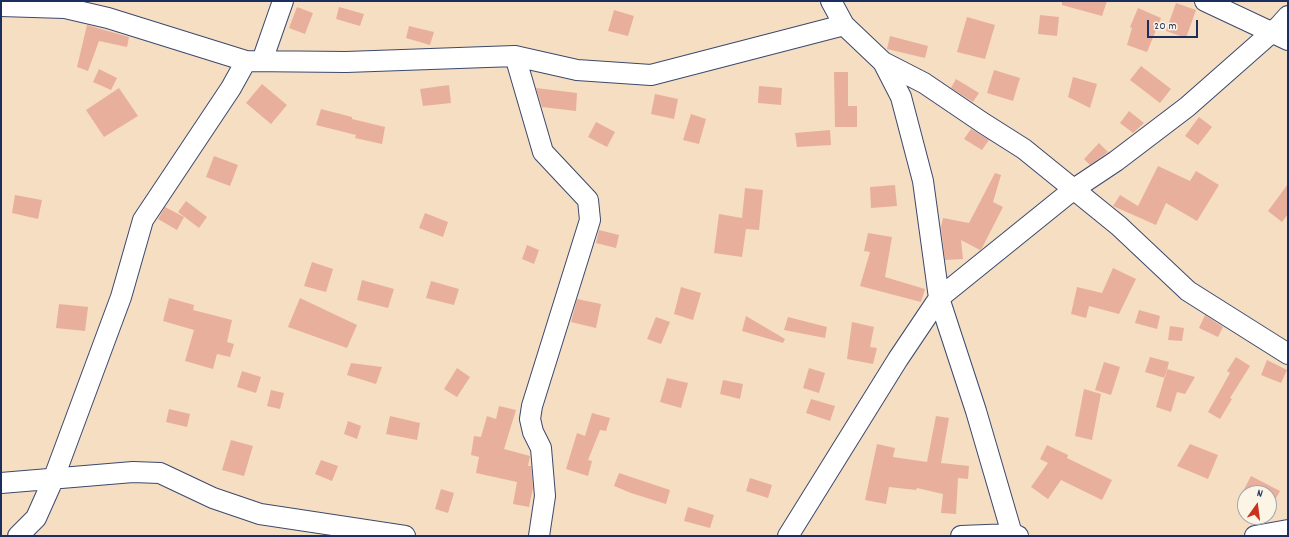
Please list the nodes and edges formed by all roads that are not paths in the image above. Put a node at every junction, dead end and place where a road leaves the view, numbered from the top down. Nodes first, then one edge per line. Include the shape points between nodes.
1 (283, 1) edge
2 (832, 1) edge
3 (1205, 1) edge
4 (66, 5) edge
5 (1, 6) edge
6 (1288, 16) edge
7 (844, 25) junction
8 (1280, 36) edge
9 (515, 56) junction
10 (254, 61) junction
11 (883, 62) junction
12 (1074, 189) junction
13 (939, 298) junction
14 (1288, 354) edge
15 (53, 480) junction
16 (1, 482) edge
17 (1288, 530) edge
18 (1015, 535) edge
19 (18, 536) edge
20 (405, 536) edge
21 (539, 536) edge
22 (788, 536) edge
23 (961, 536) edge
24 (1255, 536) edge

1 - 10 street
2 - 7 street
3 - 8 street
4 - 5 street
4 - 10 street
6 - 8 street
7 - 9 street via 651,75 577,70
7 - 11 street
8 - 12 street via 1116,161
9 - 10 street via 346,62
9 - 21 street via 543,152 588,200 590,211 590,220 532,406 530,419 541,448 545,496
10 - 15 street via 231,88 143,220 121,297
11 - 12 street via 924,83 1024,149
11 - 13 street via 901,96 923,181
12 - 13 street
12 - 14 street via 1119,226 1188,291
13 - 18 street
13 - 22 street
15 - 16 street
15 - 19 street via 36,518
15 - 20 street via 133,472 160,473 213,498 260,514
17 - 24 street
18 - 23 street

